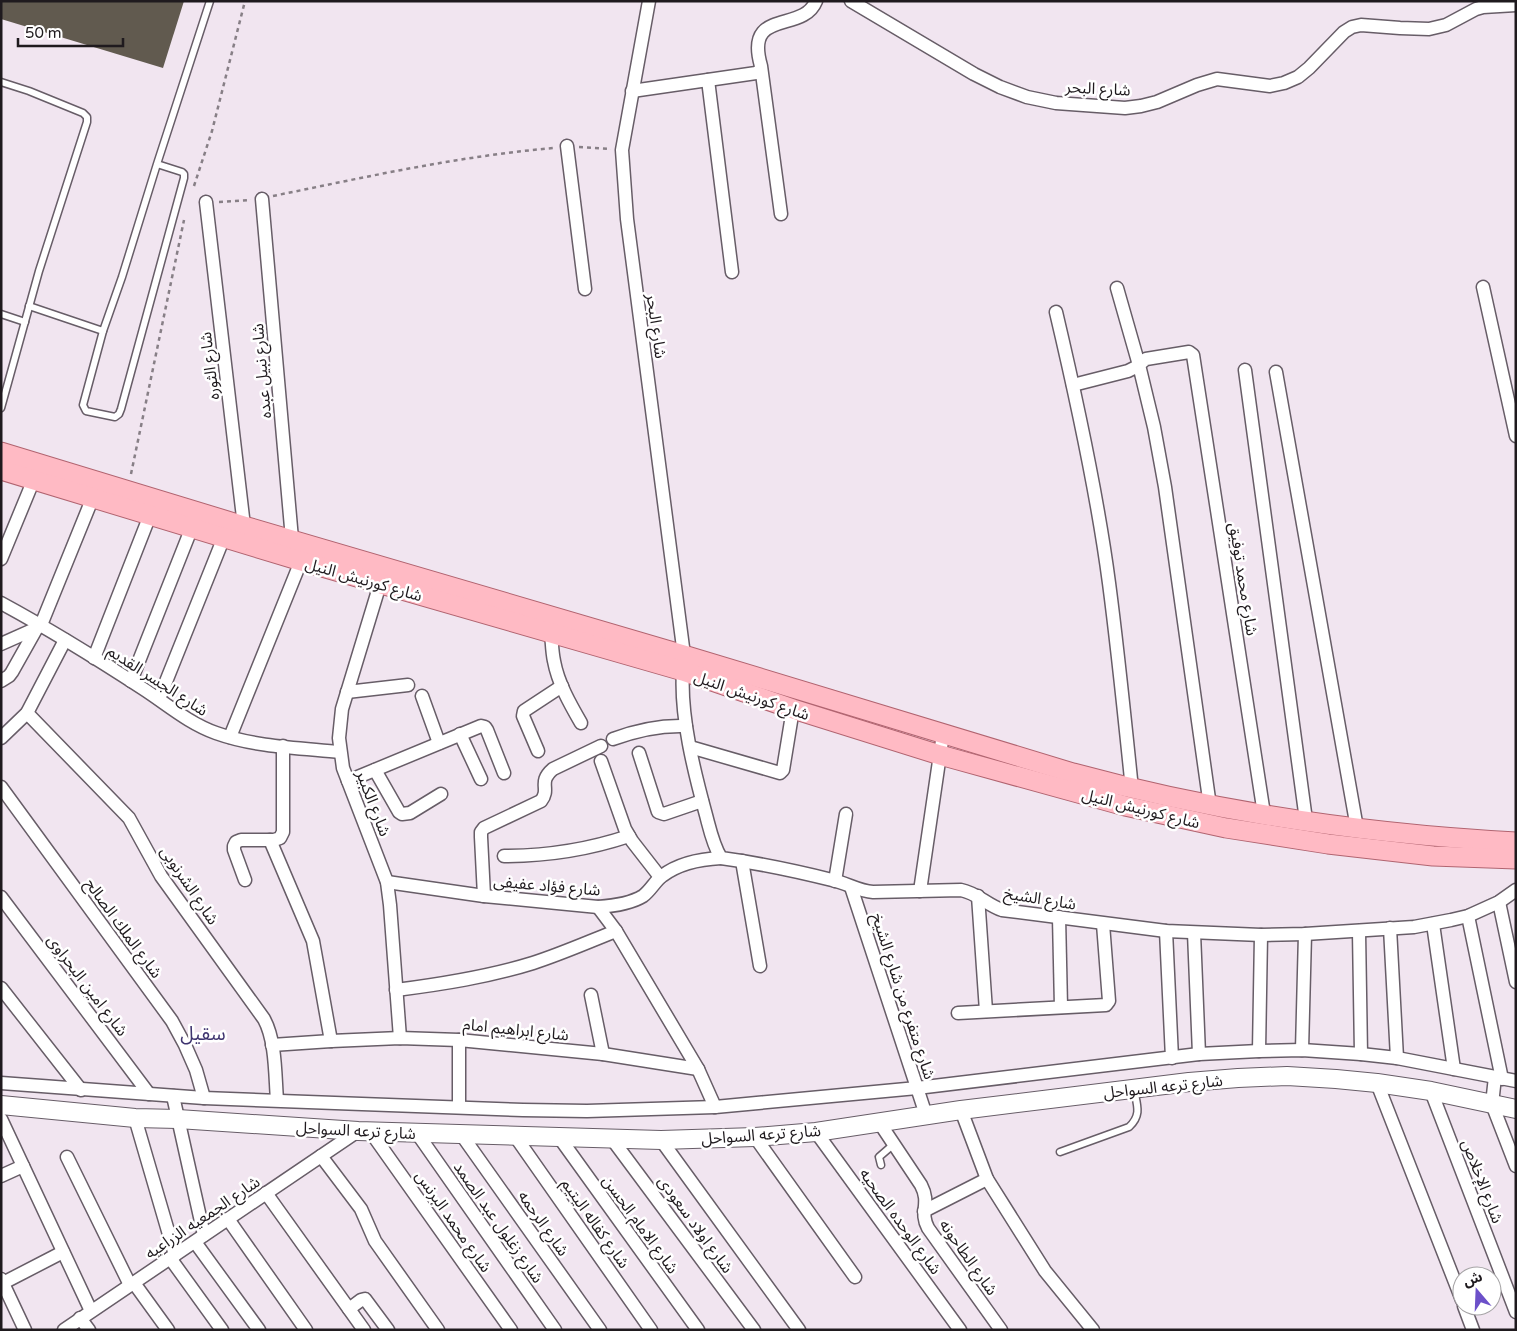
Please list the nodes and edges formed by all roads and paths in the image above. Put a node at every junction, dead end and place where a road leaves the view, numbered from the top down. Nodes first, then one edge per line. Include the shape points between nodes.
1 (210, 1) edge
2 (245, 1) edge
3 (649, 1) edge
4 (816, 1) edge
5 (851, 1) edge
6 (1516, 5) edge
7 (761, 70) junction
8 (708, 80) junction
9 (1, 82) edge
10 (632, 91) junction
11 (567, 146) junction
12 (622, 150) junction
13 (157, 164) junction
14 (194, 186) dead end
15 (262, 199) junction
16 (206, 202) joint
17 (186, 214) dead end
18 (781, 214) dead end
19 (732, 272) dead end
20 (1483, 287) dead end
21 (1117, 288) dead end
22 (585, 289) dead end
23 (29, 306) junction
24 (1056, 312) dead end
25 (1, 314) edge
26 (24, 322) junction
27 (103, 331) junction
28 (1139, 365) junction
29 (1245, 370) dead end
30 (1276, 372) dead end
31 (1073, 385) junction
32 (1, 408) edge
33 (1516, 436) edge
34 (1, 452) edge
35 (1, 470) edge
36 (34, 479) junction
37 (128, 491) junction
38 (93, 497) junction
39 (150, 514) junction
40 (244, 526) junction
41 (192, 527) junction
42 (224, 537) junction
43 (292, 539) junction
44 (1, 559) edge
45 (301, 561) junction
46 (380, 584) junction
47 (453, 596) junction
48 (1, 603) edge
49 (39, 625) junction
50 (551, 633) junction
51 (65, 640) junction
52 (1, 644) edge
53 (94, 658) junction
54 (684, 663) junction
55 (1, 681) edge
56 (131, 681) junction
57 (408, 685) dead end
58 (562, 686) junction
59 (346, 692) junction
60 (422, 696) dead end
61 (159, 699) junction
62 (793, 709) junction
63 (27, 714) junction
64 (581, 723) dead end
65 (686, 726) junction
66 (460, 734) junction
67 (943, 734) junction
68 (230, 737) junction
69 (1, 738) edge
70 (612, 739) dead end
71 (439, 743) junction
72 (283, 746) junction
73 (602, 746) dead end
74 (690, 746) junction
75 (538, 751) dead end
76 (340, 752) junction
77 (639, 753) dead end
78 (940, 756) junction
79 (601, 761) dead end
80 (375, 770) junction
81 (504, 773) dead end
82 (481, 779) dead end
83 (348, 781) junction
84 (1, 787) edge
85 (1132, 790) junction
86 (441, 794) dead end
87 (702, 801) junction
88 (6, 804) edge
89 (1210, 806) junction
90 (846, 814) dead end
91 (1264, 814) junction
92 (1306, 820) junction
93 (1357, 828) junction
94 (629, 836) junction
95 (270, 840) junction
96 (1516, 842) edge
97 (1495, 849) junction
98 (504, 856) dead end
99 (721, 858) junction
100 (1516, 859) edge
101 (742, 861) junction
102 (660, 877) junction
103 (244, 880) dead end
104 (835, 881) junction
105 (386, 882) junction
106 (851, 887) junction
107 (1516, 890) edge
108 (920, 891) junction
109 (484, 896) junction
110 (978, 896) junction
111 (1, 897) edge
112 (1499, 902) junction
113 (598, 907) junction
114 (1468, 916) junction
115 (1059, 917) junction
116 (1103, 924) junction
117 (1432, 924) junction
118 (1390, 928) junction
119 (1166, 931) junction
120 (616, 932) junction
121 (1358, 932) junction
122 (1194, 933) junction
123 (1305, 934) junction
124 (1262, 935) junction
125 (760, 966) dead end
126 (1516, 982) edge
127 (1, 988) edge
128 (396, 990) junction
129 (591, 995) dead end
130 (1061, 1007) junction
131 (986, 1011) junction
132 (958, 1013) dead end
133 (400, 1038) junction
134 (331, 1040) junction
135 (459, 1040) junction
136 (272, 1045) junction
137 (1302, 1050) junction
138 (1259, 1051) junction
139 (603, 1054) junction
140 (1199, 1054) junction
141 (1361, 1054) junction
142 (1172, 1058) junction
143 (1397, 1058) junction
144 (1454, 1068) junction
145 (698, 1069) junction
146 (1499, 1078) junction
147 (1516, 1082) edge
148 (1, 1083) edge
149 (1378, 1083) junction
150 (918, 1088) junction
151 (1134, 1089) junction
152 (81, 1090) junction
153 (1431, 1091) junction
154 (150, 1094) junction
155 (173, 1096) junction
156 (204, 1098) junction
157 (277, 1100) junction
158 (1492, 1104) junction
159 (1, 1105) edge
160 (459, 1107) junction
161 (715, 1107) junction
162 (1516, 1109) edge
163 (961, 1110) junction
164 (926, 1115) junction
165 (135, 1118) junction
166 (1, 1119) edge
167 (178, 1119) junction
168 (879, 1122) junction
169 (364, 1131) junction
170 (816, 1132) junction
171 (417, 1133) junction
172 (461, 1134) junction
173 (515, 1136) junction
174 (559, 1137) junction
175 (754, 1137) junction
176 (612, 1138) junction
177 (661, 1140) junction
178 (894, 1144) junction
179 (1060, 1152) dead end
180 (321, 1156) junction
181 (66, 1157) dead end
182 (881, 1165) dead end
183 (23, 1166) junction
184 (1516, 1166) edge
185 (1, 1176) edge
186 (987, 1179) junction
187 (266, 1193) junction
188 (924, 1211) junction
189 (228, 1219) junction
190 (199, 1238) junction
191 (63, 1252) junction
192 (172, 1257) junction
193 (1452, 1274) edge
194 (855, 1277) dead end
195 (2, 1281) edge
196 (132, 1284) junction
197 (349, 1309) junction
198 (1516, 1312) edge
199 (86, 1315) junction
200 (1468, 1316) edge
201 (25, 1330) edge
202 (64, 1330) edge
203 (89, 1330) edge
204 (168, 1330) edge
205 (222, 1330) edge
206 (259, 1330) edge
207 (306, 1330) edge
208 (364, 1330) edge
209 (388, 1330) edge
210 (438, 1330) edge
211 (512, 1330) edge
212 (555, 1330) edge
213 (600, 1330) edge
214 (651, 1330) edge
215 (698, 1330) edge
216 (754, 1330) edge
217 (798, 1330) edge
218 (960, 1330) edge
219 (1001, 1330) edge
220 (1093, 1330) edge
221 (1474, 1330) edge

1 - 13 lane
2 - 14 path via 212,131
3 - 10 street, شارع البحر
4 - 7 street via 812,10 804,15 768,28 762,34 758,42
5 - 6 street, شارع البحر via 1000,87 1056,103 1125,108 1157,102 1212,80 1270,86 1284,83 1309,68 1352,27 1429,28 1446,25 1483,7
7 - 8 street
7 - 18 street
8 - 10 street
8 - 19 street
9 - 23 lane via 74,109 87,117
10 - 12 street, شارع البحر
11 - 12 path
11 - 15 path via 428,165
11 - 22 street
12 - 54 street, شارع البحر via 627,219
13 - 27 lane
13 - 27 lane via 182,172 184,178 121,409 115,417 86,411 84,405
15 - 16 path
15 - 43 street, شارع نبيل عبده
16 - 40 street, شارع الثوره
17 - 37 path
20 - 33 street
21 - 28 street
23 - 26 lane
23 - 27 lane
24 - 31 street
25 - 26 lane
26 - 32 lane
28 - 31 street via 1128,371
28 - 89 street via 1165,487
28 - 91 street, شارع محمد توفيق via 1146,360 1188,352 1194,356
29 - 92 street
30 - 93 street
31 - 85 street via 1109,582
34 - 37 main road, شارع كورنيش النيل
35 - 36 main road, شارع كورنيش النيل
36 - 38 main road, شارع كورنيش النيل
36 - 44 street
37 - 40 main road, شارع كورنيش النيل
38 - 39 main road, شارع كورنيش النيل
38 - 49 street
39 - 41 main road, شارع كورنيش النيل
39 - 53 street
40 - 43 main road, شارع كورنيش النيل
41 - 42 main road, شارع كورنيش النيل
41 - 56 street
42 - 45 main road, شارع كورنيش النيل
42 - 61 street
43 - 47 main road, شارع كورنيش النيل
45 - 46 main road, شارع كورنيش النيل
45 - 68 street
46 - 47 main road, شارع كورنيش النيل
46 - 59 street, شارع الكبير
47 - 50 main road, شارع كورنيش النيل
47 - 54 main road, شارع كورنيش النيل
48 - 49 street, شارع الجسر القديم
49 - 51 street, شارع الجسر القديم
49 - 52 street
49 - 55 street via 12,672
50 - 54 main road, شارع كورنيش النيل
50 - 58 street via 554,661
51 - 53 street, شارع الجسر القديم
51 - 63 street
53 - 56 street, شارع الجسر القديم
54 - 62 main road, شارع كورنيش النيل
54 - 65 street via 682,697
54 - 67 main road, شارع كورنيش النيل
56 - 61 street, شارع الجسر القديم
57 - 59 street
58 - 64 street
58 - 75 street via 524,711 523,716
59 - 76 street, شارع الكبير via 339,723
60 - 71 street
61 - 68 street, شارع الجسر القديم via 187,720
62 - 74 street via 780,773
62 - 78 main road, شارع كورنيش النيل
63 - 69 street
63 - 136 street, شارع الشرنوبى via 129,818 161,876 264,1019
65 - 70 street via 649,728
65 - 74 street
66 - 71 street
66 - 81 street via 485,727
66 - 82 street
67 - 78 street
67 - 85 main road, شارع كورنيش النيل
68 - 72 street, شارع الجسر القديم
71 - 80 street
72 - 76 street, شارع الجسر القديم
72 - 95 street via 283,832 280,838
73 - 109 street via 547,774 541,801 484,828 480,837
74 - 87 street
76 - 83 street, شارع الكبير
77 - 87 street via 658,812 664,814
78 - 97 main road, شارع كورنيش النيل via 1125,806 1226,828 1433,856
78 - 108 street
79 - 94 street
80 - 83 street
80 - 86 street via 402,814 410,813
83 - 105 street, شارع الكبير
84 - 88 street, شارع الملك الصالح
85 - 89 main road, شارع كورنيش النيل
87 - 99 street
88 - 156 street, شارع الملك الصالح via 172,1021 196,1070
89 - 91 main road, شارع كورنيش النيل
90 - 104 street
91 - 92 main road, شارع كورنيش النيل
92 - 93 main road, شارع كورنيش النيل
93 - 97 main road, شارع كورنيش النيل via 1427,836
94 - 98 street via 555,854
94 - 102 street
95 - 103 street via 236,842 234,850
95 - 134 street via 313,940
96 - 97 main road, شارع كورنيش النيل
97 - 100 main road, شارع كورنيش النيل
99 - 101 street, شارع الشيخ
99 - 102 street, شارع فؤاد عفيفى via 692,861
101 - 104 street, شارع الشيخ
101 - 125 street
102 - 113 street, شارع فؤاد عفيفى via 643,895 621,904
104 - 106 street, شارع الشيخ
105 - 109 street, شارع فؤاد عفيفى
105 - 128 street, شارع الكبير
106 - 108 street, شارع الشيخ via 873,892
106 - 150 street, شارع متفرع من شارع الشيخ
107 - 112 street, شارع الشيخ
108 - 110 street, شارع الشيخ via 961,890
109 - 113 street, شارع فؤاد عفيفى
110 - 115 street, شارع الشيخ via 1002,910
110 - 131 street
111 - 154 street, شارع امين البحراوى
112 - 114 street, شارع الشيخ
112 - 126 street
113 - 120 street
114 - 117 street, شارع الشيخ
114 - 146 street
115 - 116 street, شارع الشيخ
115 - 130 street
116 - 119 street, شارع الشيخ
116 - 130 street via 1108,1003
117 - 118 street, شارع الشيخ
117 - 144 street
118 - 121 street, شارع الشيخ
118 - 143 street
119 - 122 street, شارع الشيخ
119 - 142 street
120 - 128 street via 534,963 489,975
120 - 145 street
121 - 123 street, شارع الشيخ
121 - 141 street
122 - 124 street, شارع الشيخ
122 - 140 street
123 - 124 street, شارع الشيخ
123 - 137 street
124 - 138 street
127 - 152 street
128 - 133 street, شارع الكبير
129 - 139 street
130 - 131 street
131 - 132 street
133 - 134 street, شارع ابراهيم امام
133 - 135 street, شارع ابراهيم امام
134 - 136 street, شارع ابراهيم امام
135 - 139 street, شارع ابراهيم امام
135 - 160 street
136 - 157 street, شارع الشرنوبى
137 - 138 street, شارع ترعه السواحل
137 - 141 street, شارع ترعه السواحل
138 - 140 street, شارع ترعه السواحل
139 - 145 street, شارع ابراهيم امام
140 - 142 street, شارع ترعه السواحل
141 - 143 street, شارع ترعه السواحل
142 - 150 street, شارع ترعه السواحل
143 - 144 street, شارع ترعه السواحل
144 - 146 street, شارع ترعه السواحل
145 - 161 street
146 - 147 street, شارع ترعه السواحل
146 - 158 street
148 - 152 street, شارع ترعه السواحل
149 - 151 main road, شارع ترعه السواحل via 1277,1077
149 - 153 main road, شارع ترعه السواحل
149 - 193 street
150 - 161 street, شارع ترعه السواحل
150 - 164 street, شارع متفرع من شارع الشيخ
151 - 163 main road, شارع ترعه السواحل
151 - 179 lane via 1138,1114 1129,1127
152 - 154 street, شارع ترعه السواحل
153 - 158 main road, شارع ترعه السواحل
153 - 198 street, شارع الإخلاص
154 - 155 street, شارع ترعه السواحل
155 - 156 street, شارع ترعه السواحل
155 - 167 street
156 - 157 street, شارع ترعه السواحل
157 - 160 street, شارع ترعه السواحل
158 - 162 main road, شارع ترعه السواحل
158 - 184 street
159 - 165 main road, شارع ترعه السواحل
160 - 161 street, شارع ترعه السواحل via 587,1111
163 - 164 main road, شارع ترعه السواحل
163 - 186 street
164 - 168 main road, شارع ترعه السواحل
165 - 167 main road, شارع ترعه السواحل
165 - 192 street
166 - 183 street
167 - 169 main road, شارع ترعه السواحل
167 - 190 street
168 - 170 main road, شارع ترعه السواحل
168 - 178 street, شارع الطاحونه
169 - 171 main road, شارع ترعه السواحل
169 - 180 street, شارع الجمعيه الزراعيه
169 - 211 street, شارع محمد البرنس
170 - 175 main road, شارع ترعه السواحل
170 - 218 street, شارع الوحده الصحيه
171 - 172 main road, شارع ترعه السواحل
171 - 212 street, شارع زغلول عبد الصمد
172 - 173 main road, شارع ترعه السواحل
172 - 213 street, شارع الرحمه
173 - 174 main road, شارع ترعه السواحل
173 - 214 street, شارع كفاله اليتيم
174 - 176 main road, شارع ترعه السواحل
174 - 215 street, شارع الامام الحسن
175 - 177 main road, شارع ترعه السواحل
175 - 194 street
176 - 177 main road, شارع ترعه السواحل
176 - 216 street, شارع اولاد سعودى
177 - 217 street
178 - 182 lane via 879,1157
178 - 188 street, شارع الطاحونه via 926,1193
180 - 187 street, شارع الجمعيه الزراعيه
180 - 210 street via 361,1208 380,1248
181 - 196 street
183 - 185 street
183 - 191 street
186 - 188 street
186 - 220 street via 1046,1271
187 - 189 street, شارع الجمعيه الزراعيه
187 - 197 street
188 - 219 street, شارع الطاحونه via 928,1228
189 - 190 street, شارع الجمعيه الزراعيه
189 - 207 street
190 - 192 street, شارع الجمعيه الزراعيه
190 - 206 street
191 - 195 street
191 - 199 street
192 - 196 street, شارع الجمعيه الزراعيه
192 - 205 street
195 - 201 street
196 - 199 street, شارع الجمعيه الزراعيه
196 - 204 street
197 - 208 street
197 - 209 street via 365,1299
199 - 202 street, شارع الجمعيه الزراعيه
199 - 203 street
200 - 221 street

